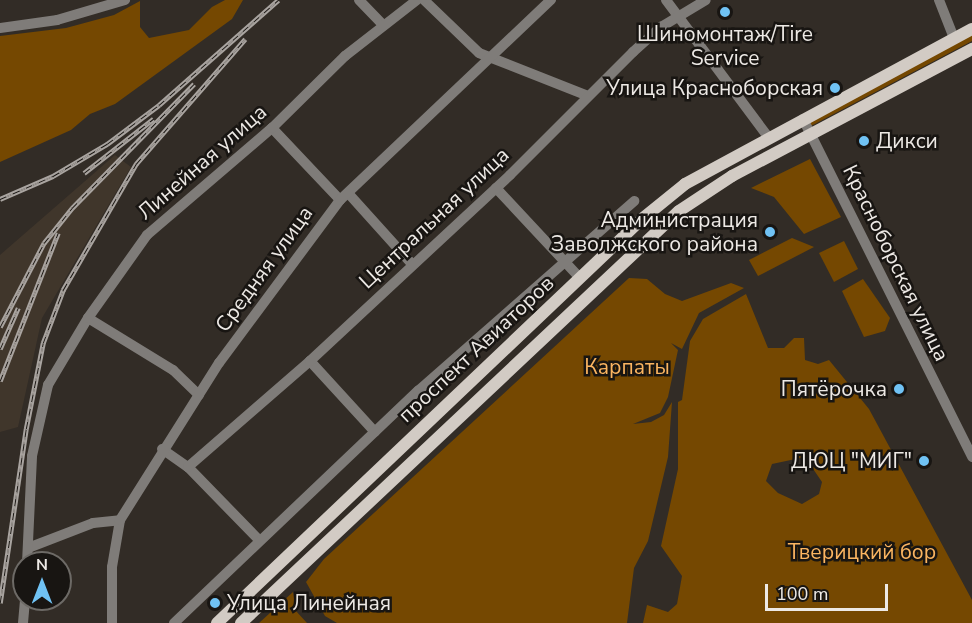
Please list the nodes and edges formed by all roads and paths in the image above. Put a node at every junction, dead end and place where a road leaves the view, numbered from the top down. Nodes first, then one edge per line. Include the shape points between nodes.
1 (123, 0) edge
2 (359, 0) edge
3 (417, 0) edge
4 (424, 0) edge
5 (550, 0) edge
6 (666, 0) edge
7 (706, 0) edge
8 (939, 0) edge
9 (678, 15) junction
10 (382, 24) junction
11 (0, 28) edge
12 (972, 29) edge
13 (954, 38) junction
14 (972, 49) edge
15 (490, 58) junction
16 (588, 96) junction
17 (803, 119) junction
18 (272, 128) junction
19 (811, 134) junction
20 (768, 137) junction
21 (724, 160) junction
22 (732, 176) junction
23 (496, 188) junction
24 (344, 196) junction
25 (633, 201) dead end
26 (564, 261) junction
27 (412, 264) junction
28 (580, 278) junction
29 (88, 318) junction
30 (310, 361) junction
31 (199, 395) junction
32 (375, 432) junction
33 (162, 448) junction
34 (972, 457) edge
35 (188, 467) junction
36 (120, 520) junction
37 (259, 540) junction
38 (28, 548) junction
39 (28, 551) edge
40 (112, 623) edge
41 (174, 623) edge
42 (217, 623) edge
43 (241, 623) edge

1 - 11 street via 57,20
2 - 10 street
3 - 10 street, Линейная улица
4 - 15 street via 461,38
5 - 15 street, Средняя улица
6 - 9 street
7 - 9 street, Центральная улица
8 - 13 street
9 - 16 street, Центральная улица
9 - 20 street
10 - 18 street, Линейная улица
12 - 13 main road, проспект Авиаторов
13 - 17 main road, проспект Авиаторов
14 - 19 main road, проспект Авиаторов
15 - 16 street
15 - 24 street, Средняя улица
16 - 23 street, Центральная улица
17 - 19 street, Красноборская улица
17 - 20 main road, проспект Авиаторов
18 - 24 street
18 - 29 street, Линейная улица via 147,235
19 - 22 main road, проспект Авиаторов
19 - 34 street, Красноборская улица
20 - 21 main road, проспект Авиаторов
21 - 22 street
21 - 28 main road, проспект Авиаторов via 685,184
22 - 43 main road, проспект Авиаторов via 656,229
23 - 26 street
23 - 27 street, Центральная улица
24 - 27 street
24 - 31 street, Средняя улица
25 - 26 street, проспект Авиаторов
26 - 28 street
26 - 32 street, проспект Авиаторов
27 - 30 street, Центральная улица
28 - 42 main road, проспект Авиаторов
29 - 31 street via 173,370
29 - 38 street, Линейная улица via 48,385 32,456
30 - 32 street
30 - 35 street, Центральная улица
31 - 33 street, Средняя улица
32 - 37 street, проспект Авиаторов
33 - 35 street
33 - 36 street, Средняя улица
35 - 37 street
36 - 38 street via 93,524
36 - 40 street, Средняя улица via 112,567
37 - 41 street, проспект Авиаторов
38 - 39 street, Линейная улица

